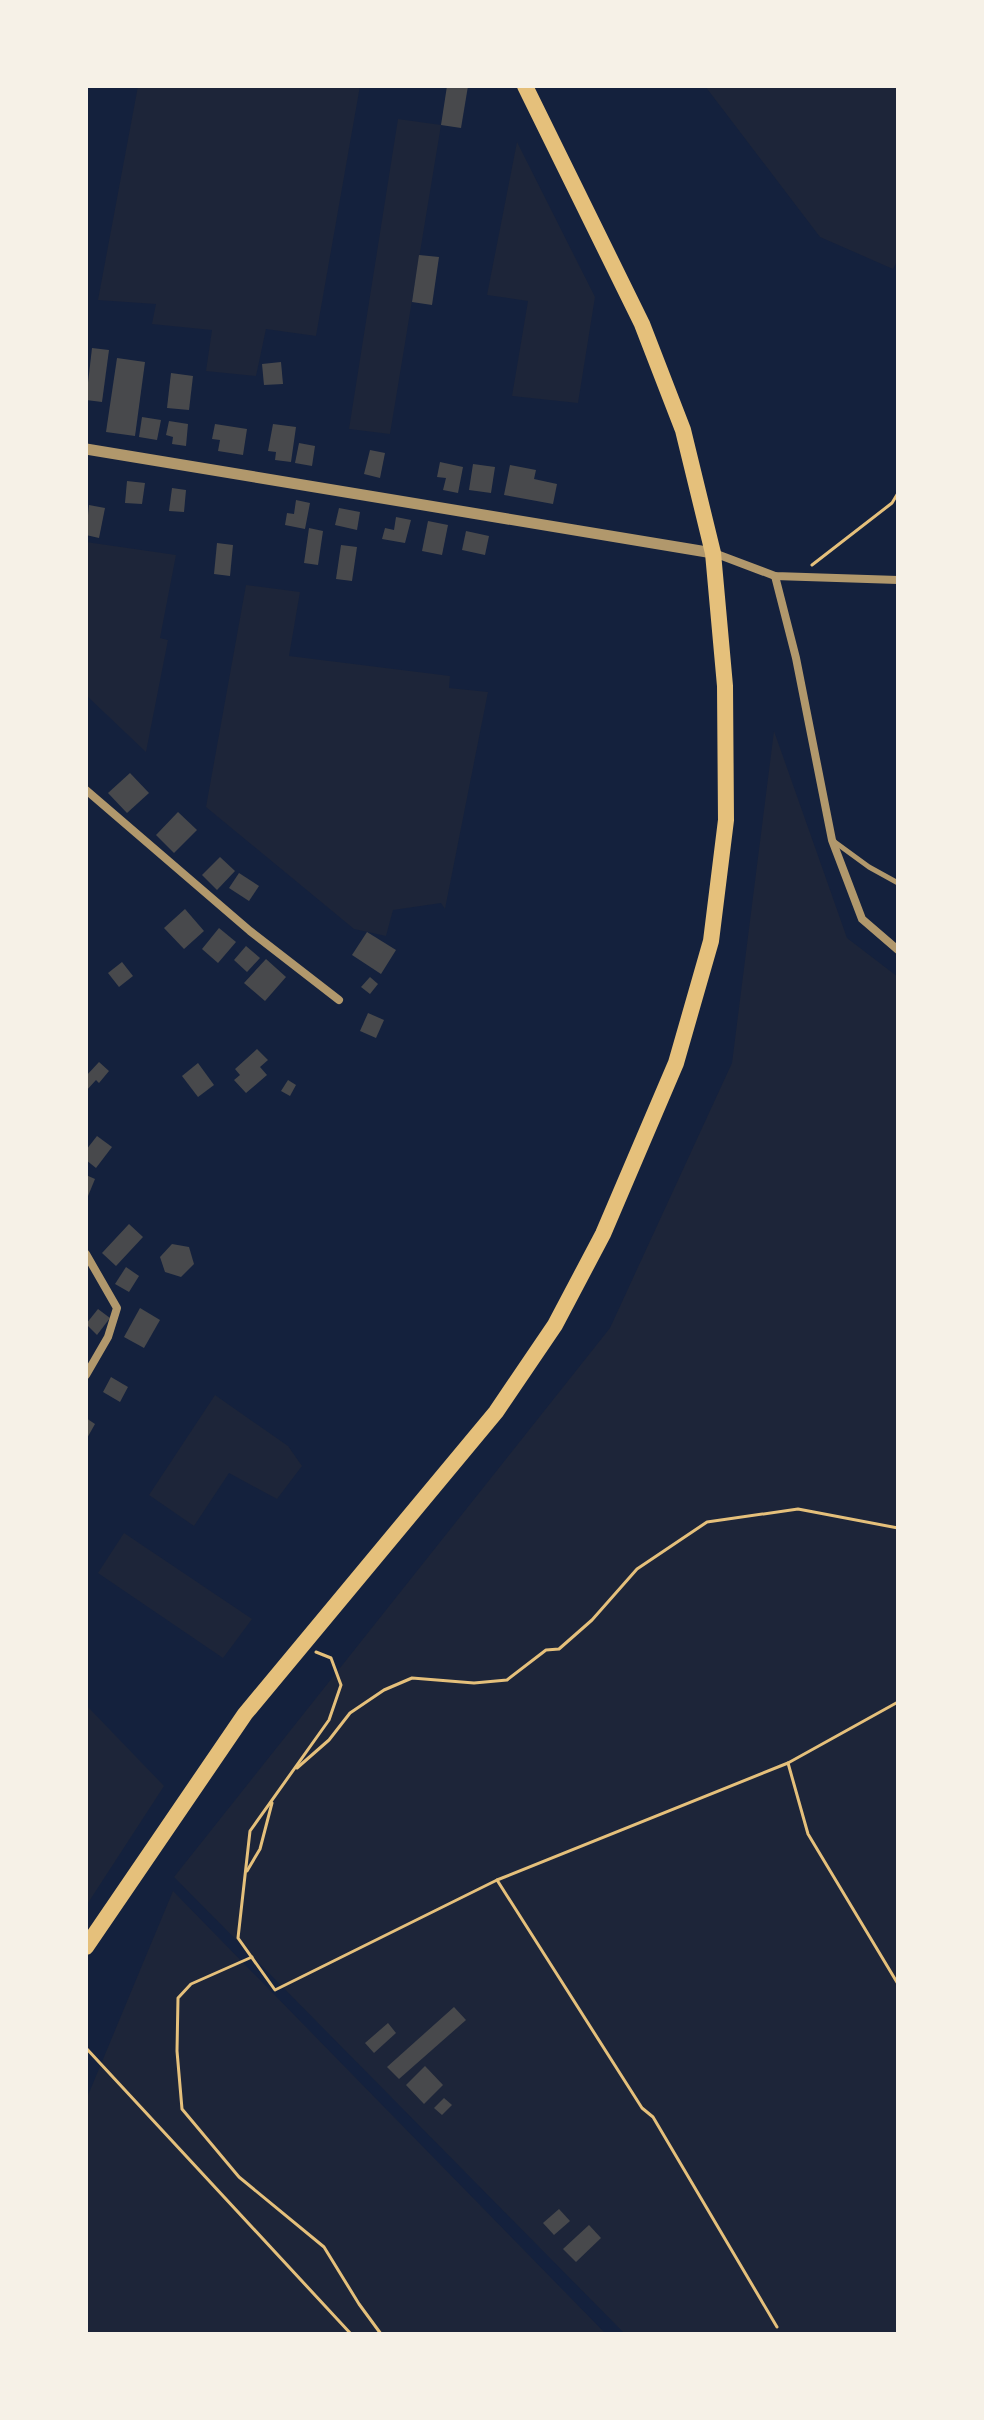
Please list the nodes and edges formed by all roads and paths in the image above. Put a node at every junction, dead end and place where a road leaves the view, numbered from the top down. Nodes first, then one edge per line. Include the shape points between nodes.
1 (525, 86) edge
2 (86, 449) edge
3 (898, 493) edge
4 (713, 553) junction
5 (775, 576) junction
6 (796, 577) junction
7 (898, 580) edge
8 (86, 790) edge
9 (832, 840) junction
10 (898, 883) edge
11 (898, 950) edge
12 (339, 1000) dead end
13 (86, 1254) edge
14 (86, 1375) edge
15 (898, 1528) edge
16 (301, 1646) junction
17 (898, 1702) edge
18 (788, 1763) junction
19 (246, 1874) junction
20 (497, 1880) junction
21 (86, 1947) edge
22 (252, 1957) junction
23 (898, 1984) edge
24 (86, 2048) edge
25 (777, 2327) dead end
26 (351, 2334) edge
27 (381, 2334) edge

1 - 4 highway via 642,324 683,430
2 - 4 street
3 - 6 path
4 - 5 street
4 - 16 highway via 725,686 726,820 711,941 676,1063 603,1234 555,1325 496,1412
5 - 6 street
5 - 9 street
6 - 7 street
8 - 12 street
9 - 10 lane
9 - 11 street via 862,919
13 - 14 street via 117,1308 108,1337
15 - 19 path via 798,1509 707,1522 637,1569 559,1649 546,1650 507,1680 412,1678 384,1690 350,1713 273,1798 260,1849
16 - 19 path via 331,1658 341,1685 329,1720 250,1831
16 - 21 highway via 245,1714
17 - 18 path
18 - 20 path
18 - 23 path via 808,1834
19 - 22 path via 238,1938
20 - 22 path via 275,1990
20 - 25 path via 642,2108 653,2117
22 - 27 path via 191,1984 178,1998 182,2109 239,2177 324,2247
24 - 26 path

